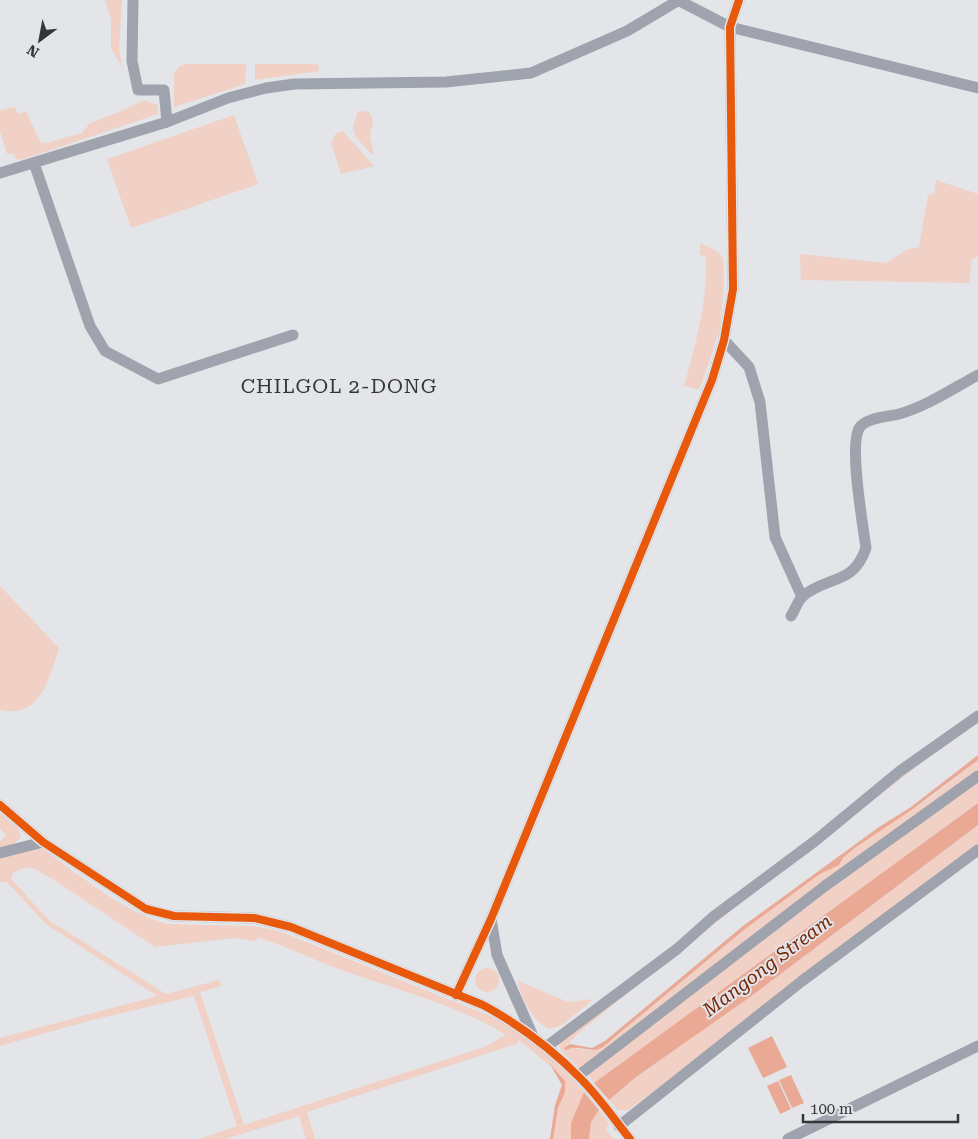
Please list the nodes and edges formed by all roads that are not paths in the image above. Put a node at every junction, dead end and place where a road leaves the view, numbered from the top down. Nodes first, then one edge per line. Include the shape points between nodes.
1 (133, 0) edge
2 (678, 0) edge
3 (739, 0) edge
4 (730, 27) junction
5 (978, 88) edge
6 (167, 122) junction
7 (34, 163) junction
8 (0, 174) edge
9 (293, 335) dead end
10 (724, 340) junction
11 (978, 375) edge
12 (802, 596) junction
13 (791, 616) dead end
14 (978, 716) edge
15 (978, 776) edge
16 (0, 805) edge
17 (43, 842) junction
18 (978, 850) edge
19 (0, 852) edge
20 (491, 918) junction
21 (456, 994) junction
22 (533, 1036) junction
23 (978, 1046) edge
24 (546, 1047) junction
25 (580, 1078) junction
26 (616, 1122) junction
27 (630, 1139) edge
28 (788, 1139) edge

1 - 6 street via 132,61 138,90 164,90
2 - 4 street
2 - 6 street via 627,31 531,73 446,82 279,86 228,98
3 - 4 street
4 - 5 street
4 - 10 street via 733,288
6 - 7 street
7 - 8 street
7 - 9 street via 90,326 105,351 158,379
10 - 12 street via 749,367 760,402 775,537
10 - 20 street via 709,389
11 - 12 street via 914,409 867,421 860,426 855,452 866,548 861,562 847,574
12 - 13 street
14 - 24 street via 900,771 815,841 713,917 677,949
15 - 25 street via 825,886
16 - 17 street
17 - 19 street
17 - 21 street via 146,909 174,916 254,918 291,927
18 - 26 street
20 - 21 street
20 - 22 street via 497,955
21 - 22 street via 510,1020
22 - 24 street
23 - 28 street
24 - 25 street
25 - 26 street
26 - 27 street

